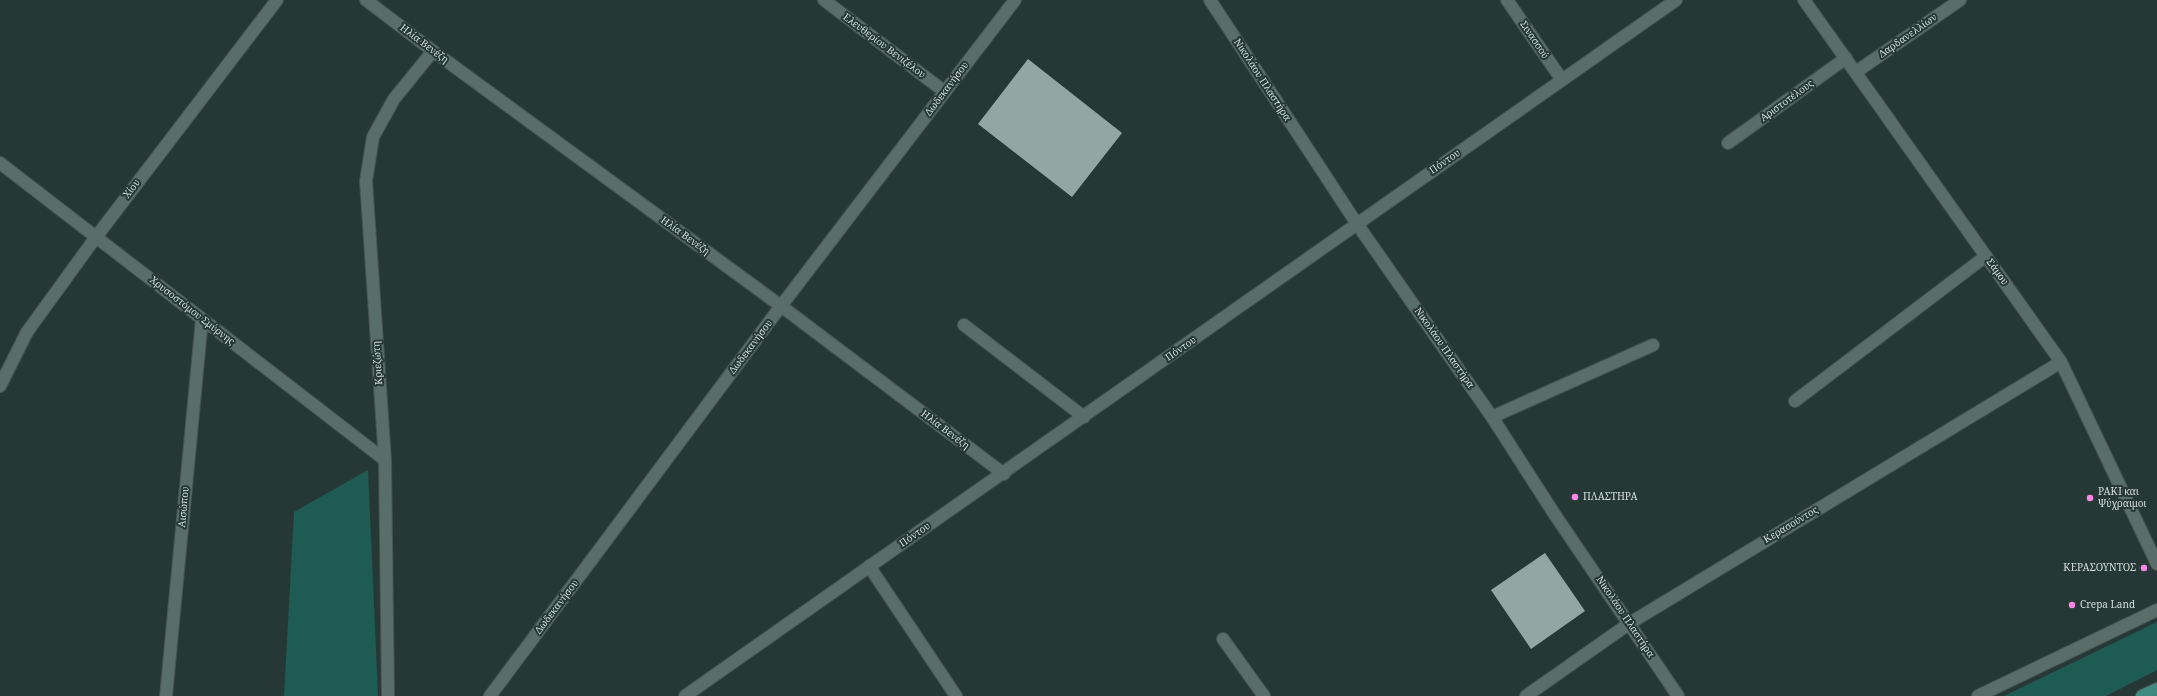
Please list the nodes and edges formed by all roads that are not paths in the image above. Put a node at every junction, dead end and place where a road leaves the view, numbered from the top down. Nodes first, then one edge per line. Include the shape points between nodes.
1 (277, 0) edge
2 (366, 0) edge
3 (824, 0) edge
4 (1015, 0) edge
5 (1210, 0) edge
6 (1507, 0) edge
7 (1676, 0) edge
8 (1804, 0) edge
9 (1960, 0) edge
10 (433, 51) junction
11 (1846, 58) junction
12 (1856, 72) junction
13 (1562, 80) junction
14 (945, 92) junction
15 (1728, 143) dead end
16 (0, 163) edge
17 (1357, 224) junction
18 (96, 237) junction
19 (1986, 256) junction
20 (781, 306) junction
21 (202, 319) junction
22 (964, 325) dead end
23 (1653, 345) dead end
24 (2061, 362) junction
25 (0, 386) edge
26 (1795, 401) dead end
27 (1084, 417) junction
28 (1492, 417) junction
29 (385, 460) junction
30 (1004, 474) junction
31 (2157, 564) edge
32 (870, 566) junction
33 (2157, 610) edge
34 (1630, 622) junction
35 (1223, 639) dead end
36 (2157, 689) edge
37 (166, 696) edge
38 (388, 696) edge
39 (490, 696) edge
40 (685, 696) edge
41 (956, 696) edge
42 (1264, 696) edge
43 (1526, 696) edge
44 (1678, 696) edge
45 (1978, 696) edge
46 (2142, 696) edge

1 - 18 street, Χίου
2 - 10 street, Ηλία Βενέζη
3 - 14 street, Ελευθερίου Βενιζέλου
4 - 14 street, Δωδεκανήσου
5 - 17 street, Νικολάου Πλαστήρα
6 - 13 street, Σινασσού
7 - 13 street, Πόντου
8 - 11 street, Σάμου
9 - 12 street, Δαρδανελλίων
10 - 20 street, Ηλία Βενέζη
10 - 29 street, Κριεζώτη via 394,99 373,137 366,181
11 - 12 street, Σάμου
11 - 15 street, Αριστοτέλους
12 - 19 street, Σάμου
13 - 17 street, Πόντου
14 - 20 street, Δωδεκανήσου
16 - 18 street, Χρυσοστόμου Σμύρνης
17 - 27 street, Πόντου
17 - 28 street, Νικολάου Πλαστήρα
18 - 21 street, Χρυσοστόμου Σμύρνης
18 - 25 street, Χίου via 27,332
19 - 24 street, Σάμου
19 - 26 street
20 - 30 street, Ηλία Βενέζη
20 - 39 street, Δωδεκανήσου
21 - 29 street, Χρυσοστόμου Σμύρνης
21 - 37 street, Αισώπου
22 - 27 street
23 - 28 street
24 - 31 street, Σάμου
24 - 34 street, Κερασούντος
27 - 30 street, Πόντου
28 - 34 street, Νικολάου Πλαστήρα via 1555,515
29 - 38 street, Κριεζώτη
30 - 32 street, Πόντου
32 - 40 street, Πόντου
32 - 41 street
33 - 45 street
34 - 43 street, Κερασούντος
34 - 44 street, Νικολάου Πλαστήρα
35 - 42 street
36 - 46 main road

